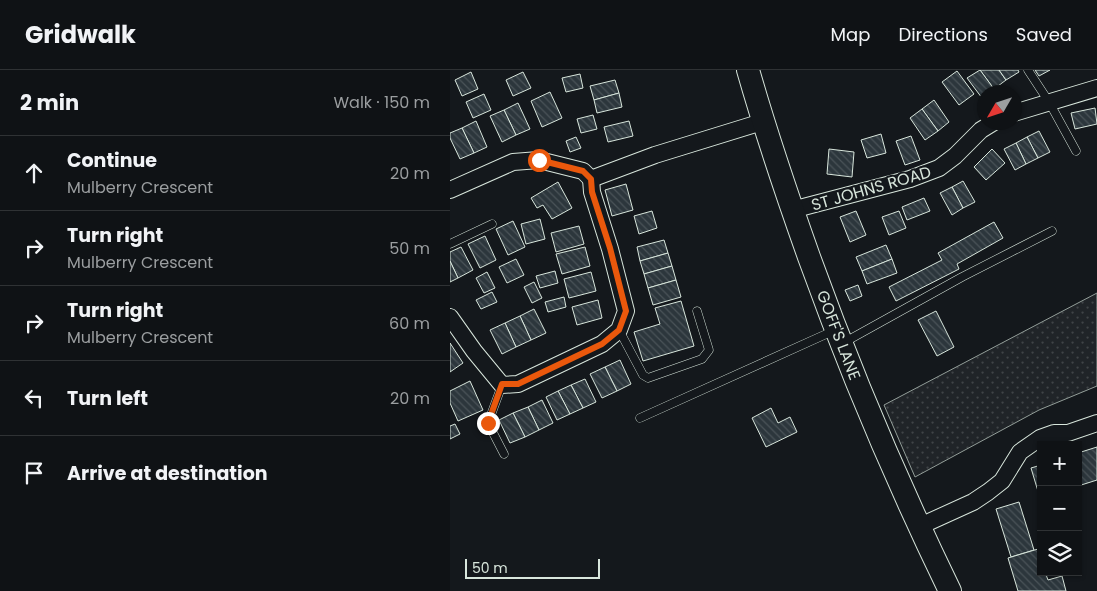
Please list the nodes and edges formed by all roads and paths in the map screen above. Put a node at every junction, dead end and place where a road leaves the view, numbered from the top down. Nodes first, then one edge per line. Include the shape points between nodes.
1 (748, 70) edge
2 (1028, 70) edge
3 (1097, 88) edge
4 (1049, 102) junction
5 (1022, 110) edge
6 (762, 122) junction
7 (981, 130) edge
8 (1076, 151) dead end
9 (591, 179) junction
10 (450, 190) edge
11 (792, 210) junction
12 (492, 224) dead end
13 (1052, 231) dead end
14 (450, 244) edge
15 (697, 311) dead end
16 (450, 317) edge
17 (619, 330) junction
18 (838, 337) junction
19 (502, 384) junction
20 (640, 418) dead end
21 (1097, 423) edge
22 (504, 454) dead end
23 (918, 527) junction
24 (950, 591) edge

1 - 6 main road, GOFF'S LANE
2 - 4 lane
3 - 4 street
4 - 5 street
4 - 8 lane
6 - 9 street via 655,155
6 - 11 main road, GOFF'S LANE
7 - 11 street, ST JOHNS ROAD via 940,168
9 - 10 street via 583,171 539,160 513,162
9 - 17 street via 626,311
11 - 18 main road, GOFF'S LANE
12 - 14 lane
13 - 18 lane
15 - 17 lane via 709,350 702,359 648,378 643,375
16 - 19 street
17 - 19 street via 602,344 518,384
18 - 20 lane
18 - 23 main road, GOFF'S LANE
19 - 22 lane via 488,423
21 - 23 street via 1040,438 1020,452 1002,481 988,492
23 - 24 main road, GOFF'S LANE

